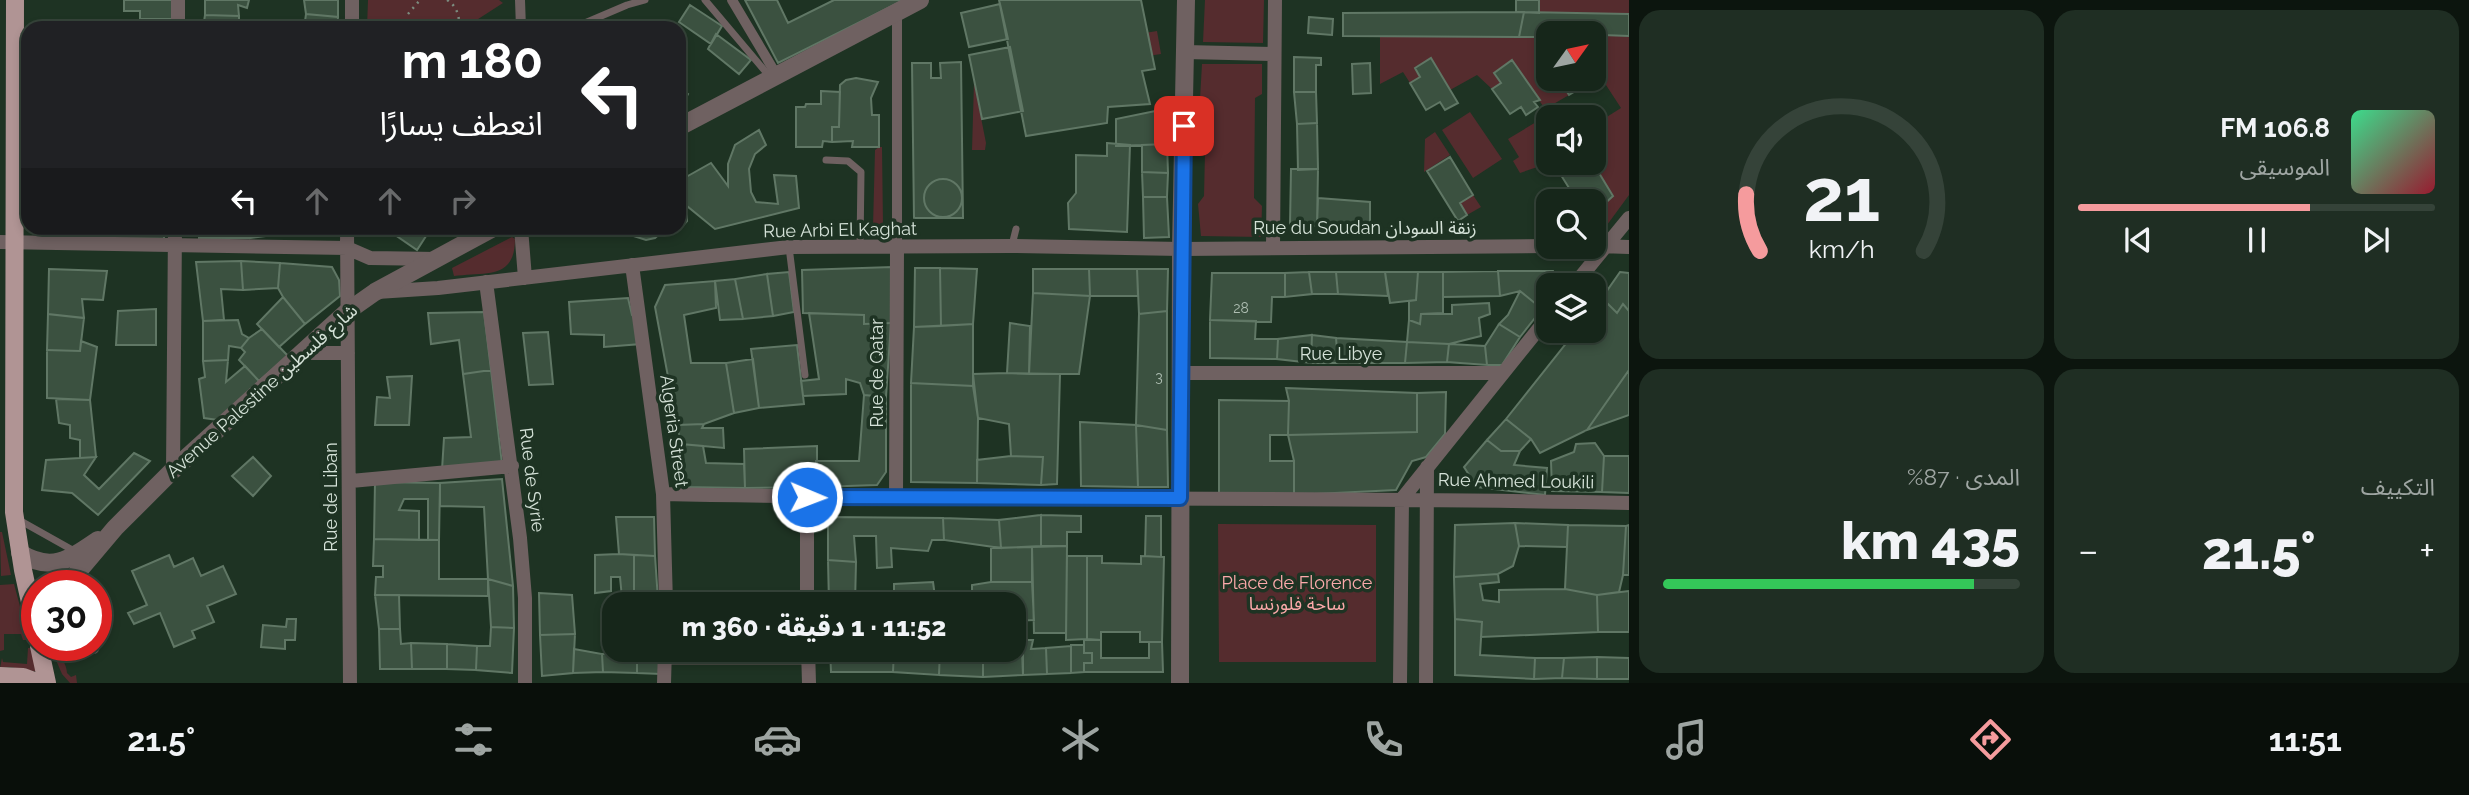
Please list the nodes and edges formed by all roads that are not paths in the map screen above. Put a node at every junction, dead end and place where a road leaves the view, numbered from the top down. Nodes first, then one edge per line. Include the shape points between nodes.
1 (15, 0) edge
2 (178, 0) edge
3 (352, 0) edge
4 (520, 0) edge
5 (645, 0) edge
6 (705, 0) edge
7 (732, 0) edge
8 (920, 0) edge
9 (1186, 0) edge
10 (1275, 0) edge
11 (897, 12) junction
12 (178, 21) edge
13 (352, 21) edge
14 (521, 21) edge
15 (589, 21) edge
16 (1185, 52) junction
17 (1274, 54) junction
18 (774, 76) junction
19 (686, 123) edge
20 (826, 160) dead end
21 (1629, 218) edge
22 (1016, 229) dead end
23 (175, 235) edge
24 (347, 235) edge
25 (480, 235) edge
26 (522, 235) edge
27 (1606, 240) edge
28 (7, 243) edge
29 (175, 244) junction
30 (1012, 246) junction
31 (1536, 246) edge
32 (1606, 246) edge
33 (789, 247) junction
34 (860, 247) junction
35 (1629, 247) edge
36 (347, 248) junction
37 (897, 248) junction
38 (1273, 248) junction
39 (1181, 249) junction
40 (437, 259) junction
41 (632, 265) junction
42 (525, 278) junction
43 (486, 282) junction
44 (376, 292) junction
45 (348, 311) junction
46 (1536, 332) edge
47 (301, 352) junction
48 (348, 353) junction
49 (1181, 373) junction
50 (1502, 373) junction
51 (805, 375) dead end
52 (512, 466) junction
53 (1427, 467) junction
54 (173, 470) junction
55 (351, 481) junction
56 (663, 494) junction
57 (807, 497) junction
58 (896, 498) junction
59 (1180, 498) junction
60 (1402, 499) junction
61 (1427, 499) junction
62 (1629, 503) edge
63 (15, 518) junction
64 (115, 528) junction
65 (20, 553) junction
66 (78, 553) junction
67 (24, 570) edge
68 (80, 570) edge
69 (666, 592) edge
70 (807, 592) edge
71 (42, 661) edge
72 (665, 662) edge
73 (808, 662) edge
74 (0, 676) edge
75 (39, 683) edge
76 (47, 683) edge
77 (350, 683) edge
78 (525, 683) edge
79 (664, 683) edge
80 (809, 683) edge
81 (1180, 683) edge
82 (1400, 683) edge
83 (1426, 683) edge

1 - 28 main road
2 - 12 street
3 - 13 street
4 - 14 street
5 - 15 lane
6 - 18 lane
7 - 18 street
8 - 11 street
9 - 16 street
10 - 17 street
11 - 18 street
11 - 37 street
16 - 17 street
16 - 39 street
17 - 38 street
18 - 19 street
20 - 34 lane via 848,161 861,172
21 - 27 street
22 - 30 lane
23 - 29 street
24 - 36 street, Rue de Liban
25 - 40 street, Avenue Palestine شارع فلسطين
26 - 42 street
28 - 29 street
28 - 63 main road
29 - 36 street
29 - 54 street
30 - 37 street, Rue Arbi El Kaghat
30 - 39 street, Rue Arbi El Kaghat
31 - 38 street, Rue du Soudan زنقة السودان
32 - 35 street
33 - 34 street, Rue Arbi El Kaghat
33 - 41 street, Rue Arbi El Kaghat
33 - 51 lane
34 - 37 street, Rue Arbi El Kaghat
36 - 40 street via 370,258
36 - 45 street, Rue de Liban
37 - 58 street, Rue de Qatar
38 - 39 street, Rue du Soudan زنقة السودان
39 - 49 street
40 - 44 street, Avenue Palestine شارع فلسطين
41 - 42 street, Rue Arbi El Kaghat
41 - 56 street, Algeria Street
42 - 43 street, Rue Arbi El Kaghat
43 - 44 street, Rue Arbi El Kaghat
43 - 52 street, Rue de Syrie
44 - 45 street, Avenue Palestine شارع فلسطين
45 - 47 street, Avenue Palestine شارع فلسطين
45 - 48 street, Rue de Liban
46 - 50 street
47 - 48 street
47 - 54 street, Avenue Palestine شارع فلسطين
48 - 55 street, Rue de Liban
49 - 50 street, Rue Libye
49 - 59 street
50 - 53 street
52 - 55 street
52 - 78 street, Rue de Syrie via 525,598
53 - 60 street
53 - 61 street
54 - 64 street, Avenue Palestine شارع فلسطين
55 - 77 street, Rue de Liban
56 - 57 street, Rue Ahmed Loukili
56 - 69 street, Algeria Street
57 - 58 street, Rue Ahmed Loukili
57 - 70 street
58 - 59 street, Rue Ahmed Loukili
59 - 60 street, Rue Ahmed Loukili
59 - 81 street
60 - 61 street, Rue Ahmed Loukili
60 - 82 street
61 - 62 street, Rue Ahmed Loukili
61 - 83 street
63 - 65 main road
63 - 66 lane
64 - 66 street, Avenue Palestine شارع فلسطين
64 - 68 street, Avenue Palestine شارع فلسطين
65 - 66 street, Avenue Palestine شارع فلسطين via 54,564
65 - 67 main road
71 - 76 main road
72 - 79 street
73 - 80 street
74 - 75 main road

